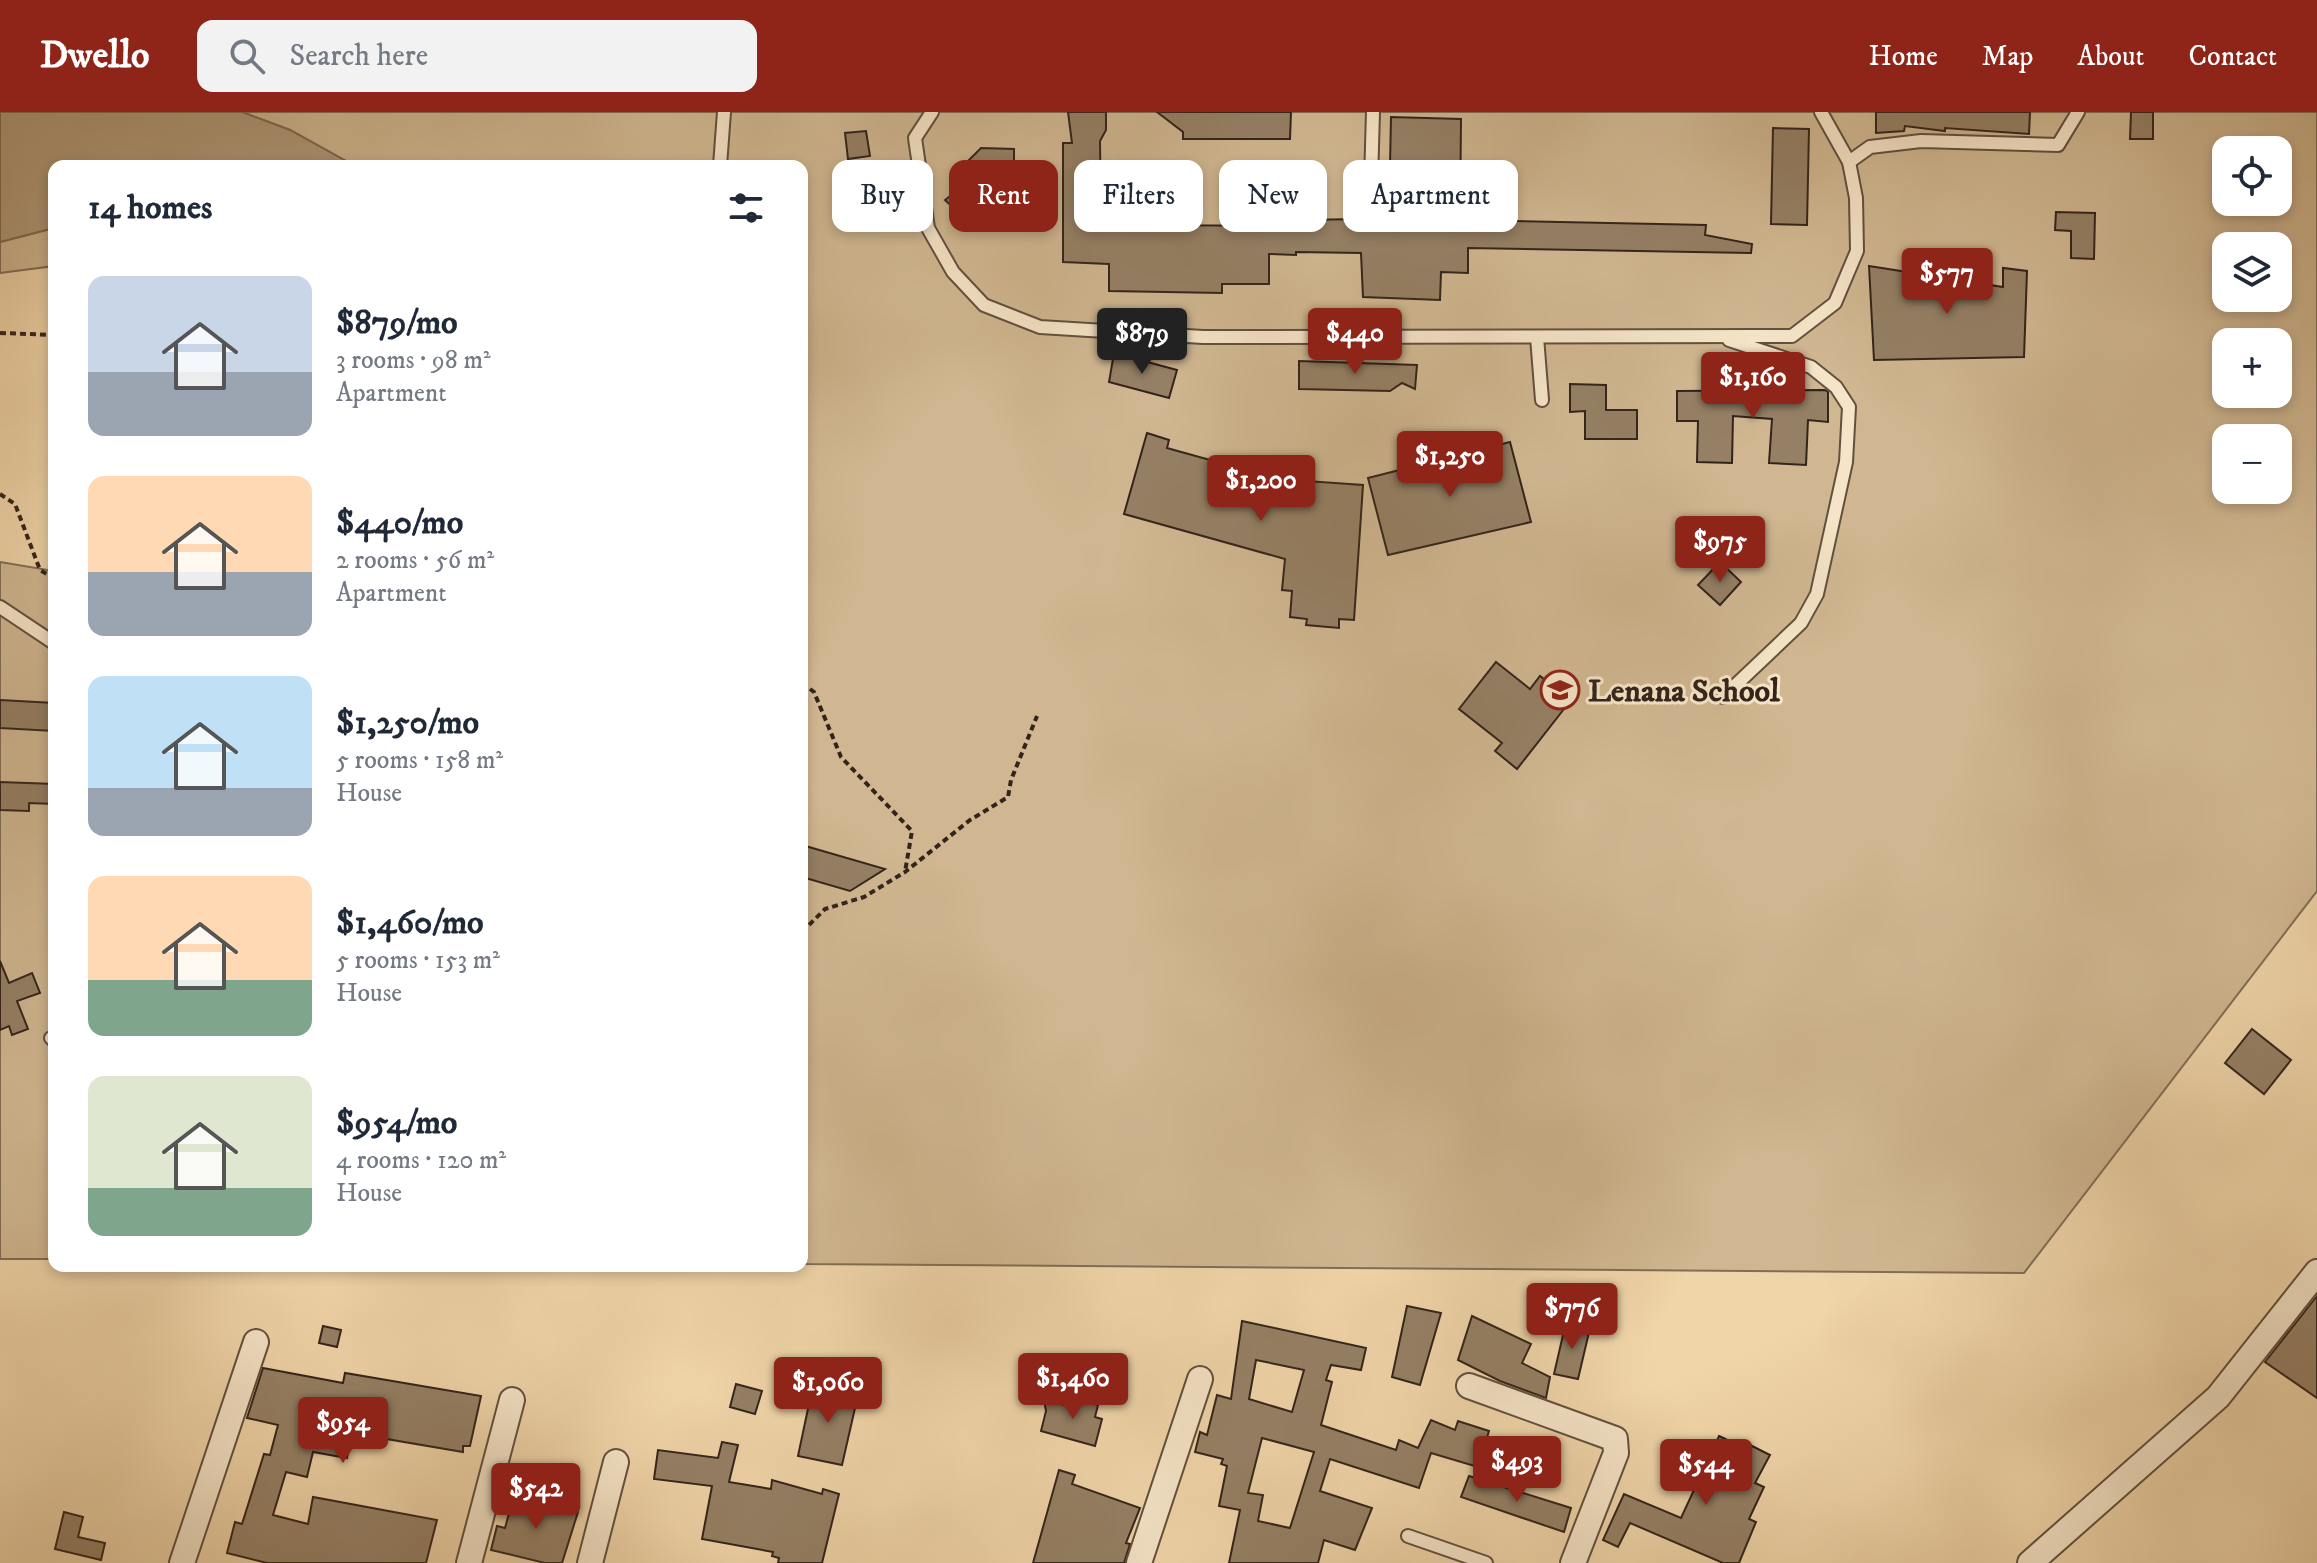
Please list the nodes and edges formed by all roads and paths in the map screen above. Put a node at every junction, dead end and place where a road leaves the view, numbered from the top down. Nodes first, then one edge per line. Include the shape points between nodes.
1 (724, 112) edge
2 (932, 112) edge
3 (1373, 112) edge
4 (1821, 112) edge
5 (2078, 112) edge
6 (720, 160) edge
7 (1372, 160) edge
8 (1849, 162) junction
9 (0, 333) edge
10 (48, 335) edge
11 (1716, 336) junction
12 (1537, 337) junction
13 (1542, 400) dead end
14 (0, 494) edge
15 (48, 575) edge
16 (0, 607) edge
17 (48, 639) edge
18 (808, 688) edge
19 (1723, 697) dead end
20 (1037, 716) dead end
21 (905, 872) junction
22 (808, 926) edge
23 (2317, 1272) edge
24 (256, 1342) dead end
25 (1200, 1379) dead end
26 (1469, 1386) dead end
27 (512, 1400) dead end
28 (616, 1462) dead end
29 (1408, 1536) dead end
30 (182, 1563) edge
31 (469, 1563) edge
32 (590, 1563) edge
33 (1139, 1563) edge
34 (1486, 1563) edge
35 (1573, 1563) edge
36 (2030, 1563) edge

1 - 6 lane
2 - 12 lane via 915,138 928,228 953,272 984,305 1040,327 1203,337
3 - 7 lane
4 - 8 lane
5 - 8 lane via 2058,145 1921,141 1870,147
8 - 11 lane via 1857,251 1835,303 1792,336
9 - 10 path
11 - 12 lane
11 - 19 lane via 1811,367 1836,387 1849,407 1846,462 1817,594 1801,623
12 - 13 lane
14 - 15 path via 15,504 40,570
16 - 17 lane
18 - 21 path via 841,757 912,831
20 - 21 path via 1008,797
21 - 22 path via 864,897 825,909
23 - 36 street via 2218,1397
24 - 30 street
25 - 33 street
26 - 35 street via 1615,1439 1616,1453
27 - 31 street
28 - 32 street
29 - 34 lane

